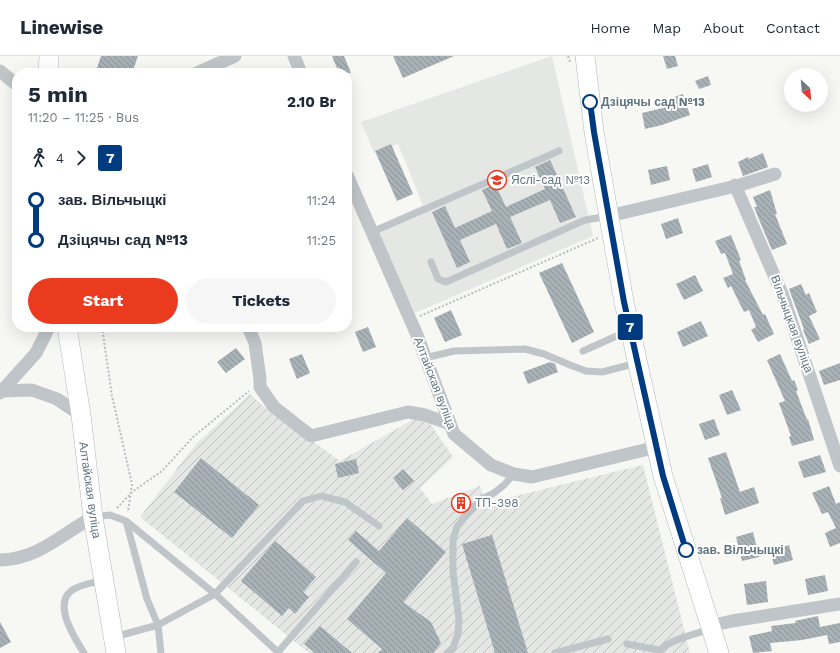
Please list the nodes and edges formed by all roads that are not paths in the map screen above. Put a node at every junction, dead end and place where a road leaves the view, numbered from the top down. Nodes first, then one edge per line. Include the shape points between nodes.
1 (235, 56) edge
2 (294, 56) edge
3 (585, 56) edge
4 (208, 68) edge
5 (299, 68) edge
6 (0, 71) edge
7 (12, 82) edge
8 (559, 151) dead end
9 (775, 174) dead end
10 (735, 185) junction
11 (352, 186) edge
12 (610, 224) junction
13 (372, 232) junction
14 (431, 262) dead end
15 (630, 330) junction
16 (46, 332) edge
17 (68, 332) edge
18 (250, 332) edge
19 (583, 350) dead end
20 (425, 358) junction
21 (638, 363) junction
22 (1, 392) edge
23 (81, 415) junction
24 (450, 424) junction
25 (657, 447) junction
26 (840, 466) edge
27 (514, 474) junction
28 (102, 516) junction
29 (126, 521) junction
30 (379, 526) dead end
31 (0, 560) edge
32 (356, 562) dead end
33 (104, 580) junction
34 (214, 594) junction
35 (840, 604) edge
36 (158, 625) junction
37 (710, 628) junction
38 (608, 639) dead end
39 (627, 644) dead end
40 (115, 645) edge
41 (278, 652) edge
42 (659, 652) edge
43 (84, 653) edge
44 (161, 653) edge
45 (448, 653) edge
46 (555, 653) edge
47 (719, 653) edge

1 - 4 street
2 - 5 street
3 - 12 main road via 594,132
6 - 7 street
8 - 13 lane
9 - 10 street
10 - 12 street
10 - 26 street, Вільчыцкая вуліца via 783,296
11 - 13 street, Алтайская вуліца
12 - 14 lane via 585,220 446,282 438,279
12 - 15 main road
13 - 20 street, Алтайская вуліца
15 - 19 lane
15 - 21 main road
16 - 22 street via 36,353
17 - 23 main road, Алтайская вуліца
18 - 24 street via 255,343 260,387 274,407 311,436 408,412
20 - 21 lane via 454,352 525,349 586,371 602,372
20 - 24 street, Алтайская вуліца
21 - 25 main road
22 - 23 street via 32,390 57,399
23 - 28 main road, Алтайская вуліца
24 - 27 street, Алтайская вуліца via 454,434 491,465
25 - 27 street, Алтайская вуліца via 532,477
25 - 37 main road via 663,476
27 - 45 lane via 504,485 484,498 457,527 453,540 453,564 459,620 458,634 453,648
28 - 29 lane
28 - 31 street via 77,525 29,555 12,560
28 - 33 main road, Алтайская вуліца
29 - 34 lane
29 - 36 lane via 147,599
30 - 34 lane via 345,502 321,496 303,501
32 - 41 lane
33 - 40 main road, Алтайская вуліца
33 - 43 lane via 78,587 65,598 64,607 72,635
34 - 36 lane
34 - 41 lane
35 - 37 street via 732,621
36 - 40 lane
36 - 44 lane
37 - 42 lane via 671,642
37 - 47 main road
38 - 46 lane
39 - 42 lane

